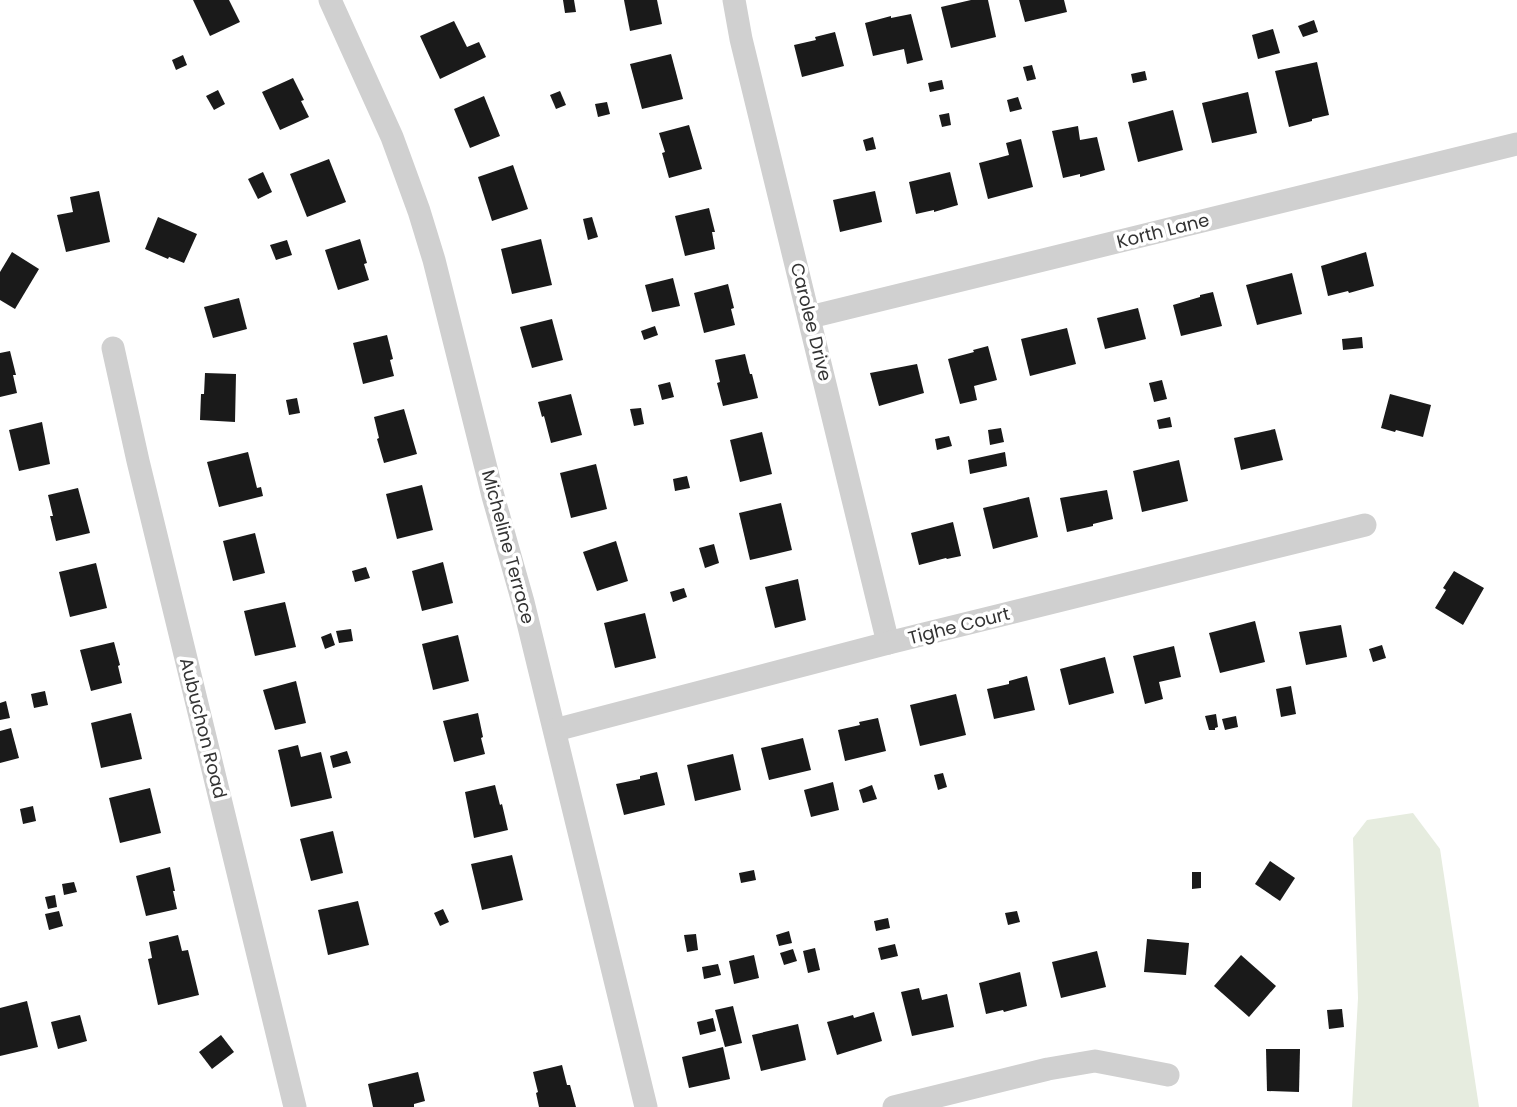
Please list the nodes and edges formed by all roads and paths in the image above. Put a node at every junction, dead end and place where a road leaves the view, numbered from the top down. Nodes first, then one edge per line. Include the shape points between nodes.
1 (330, 0) edge
2 (734, 0) edge
3 (1517, 144) edge
4 (810, 317) junction
5 (113, 348) dead end
6 (1365, 525) dead end
7 (888, 643) junction
8 (555, 730) junction
9 (1168, 1074) dead end
10 (295, 1107) edge
11 (646, 1107) edge
12 (894, 1107) edge

1 - 8 street, Micheline Terrace via 419,211
2 - 4 street, Carolee Drive
3 - 4 street, Korth Lane
4 - 7 street, Carolee Drive
5 - 10 street, Aubuchon Road
6 - 7 street, Tighe Court
7 - 8 street, Tighe Court
8 - 11 street, Micheline Terrace
9 - 12 street via 1095,1061

